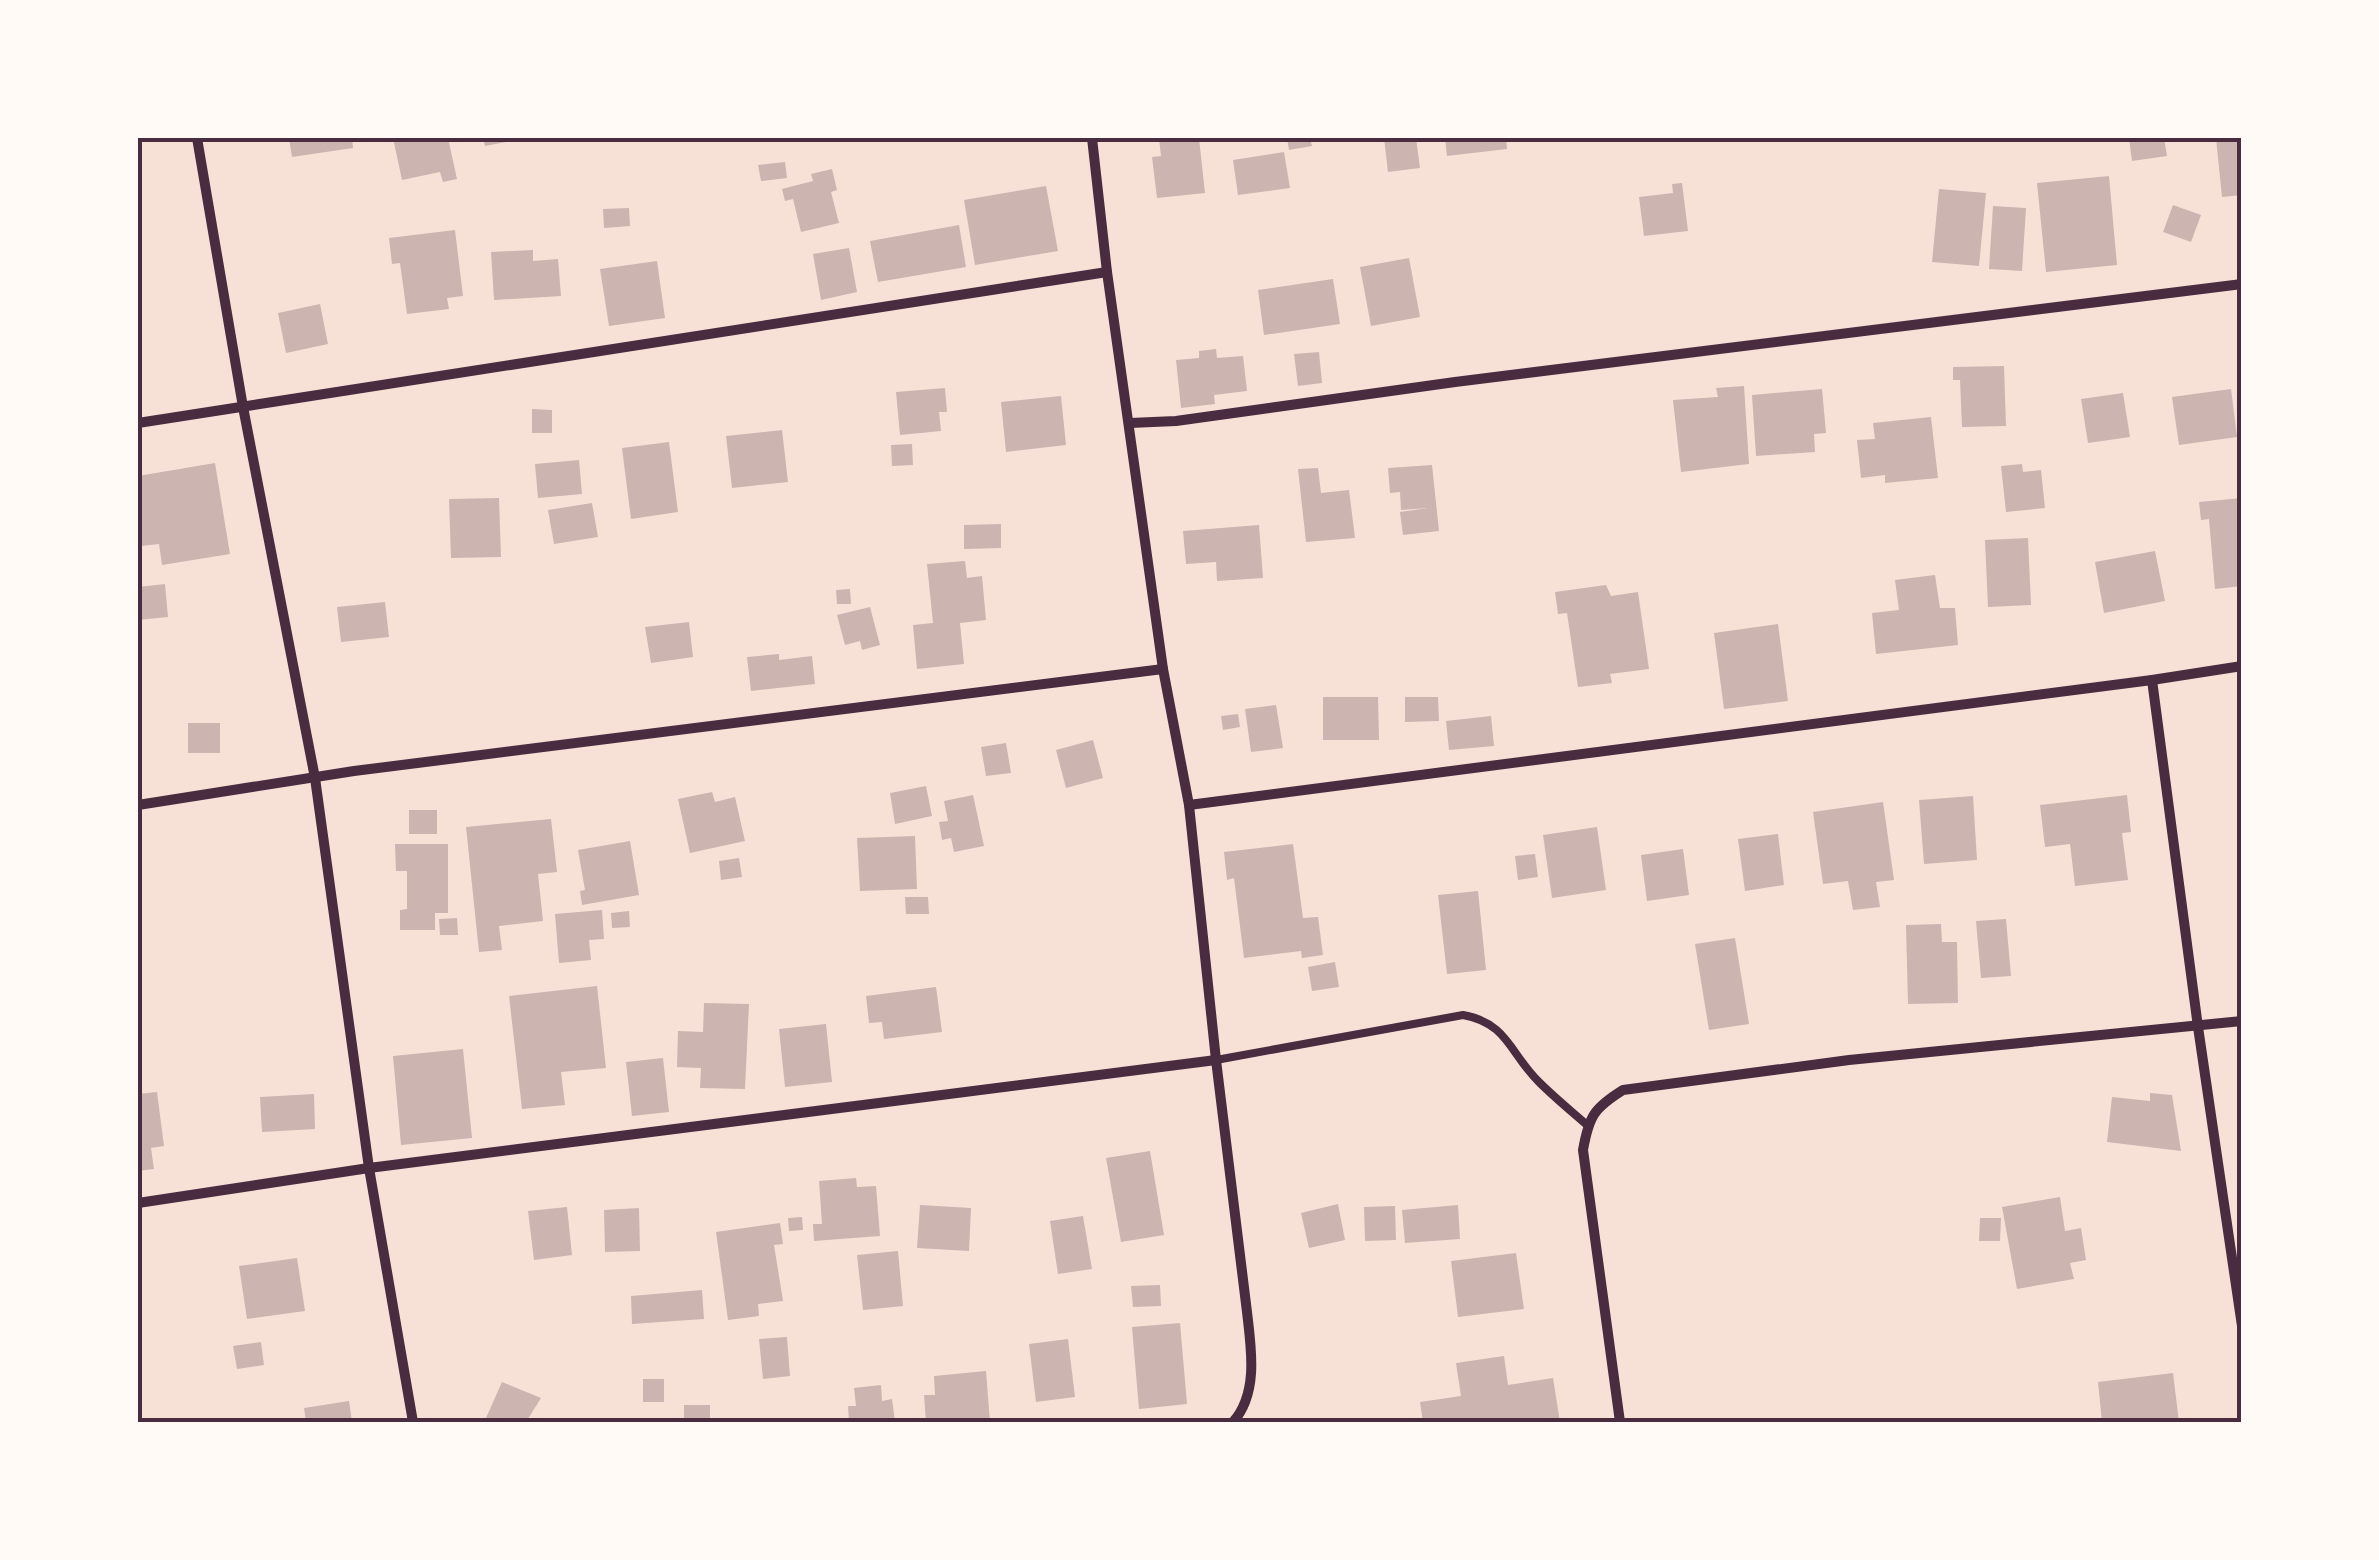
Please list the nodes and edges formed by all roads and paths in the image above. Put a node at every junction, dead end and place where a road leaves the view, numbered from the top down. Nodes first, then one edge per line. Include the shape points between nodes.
1 (197, 138) edge
2 (1092, 138) edge
3 (1107, 272) junction
4 (2242, 284) edge
5 (244, 408) junction
6 (138, 423) edge
7 (1130, 423) junction
8 (2242, 666) edge
9 (1162, 669) junction
10 (2152, 680) junction
11 (315, 778) junction
12 (1188, 805) junction
13 (138, 806) edge
14 (2242, 1021) edge
15 (2198, 1027) junction
16 (1216, 1060) junction
17 (1587, 1125) junction
18 (369, 1168) junction
19 (138, 1203) edge
20 (2242, 1326) edge
21 (413, 1422) edge
22 (1233, 1422) edge
23 (1620, 1422) edge

1 - 5 street
2 - 3 street
3 - 5 street
3 - 7 street
4 - 7 street
5 - 6 street
5 - 11 street
7 - 9 street
8 - 10 street
9 - 11 street
9 - 12 street
10 - 12 street
10 - 15 street
11 - 13 street
11 - 18 street
12 - 16 street
14 - 15 street
15 - 17 street via 1849,1060 1623,1090
15 - 20 street
16 - 17 lane via 1463,1015 1483,1018
16 - 18 street
16 - 22 street via 1252,1348 1250,1386
17 - 23 street via 1583,1150
18 - 19 street
18 - 21 street

